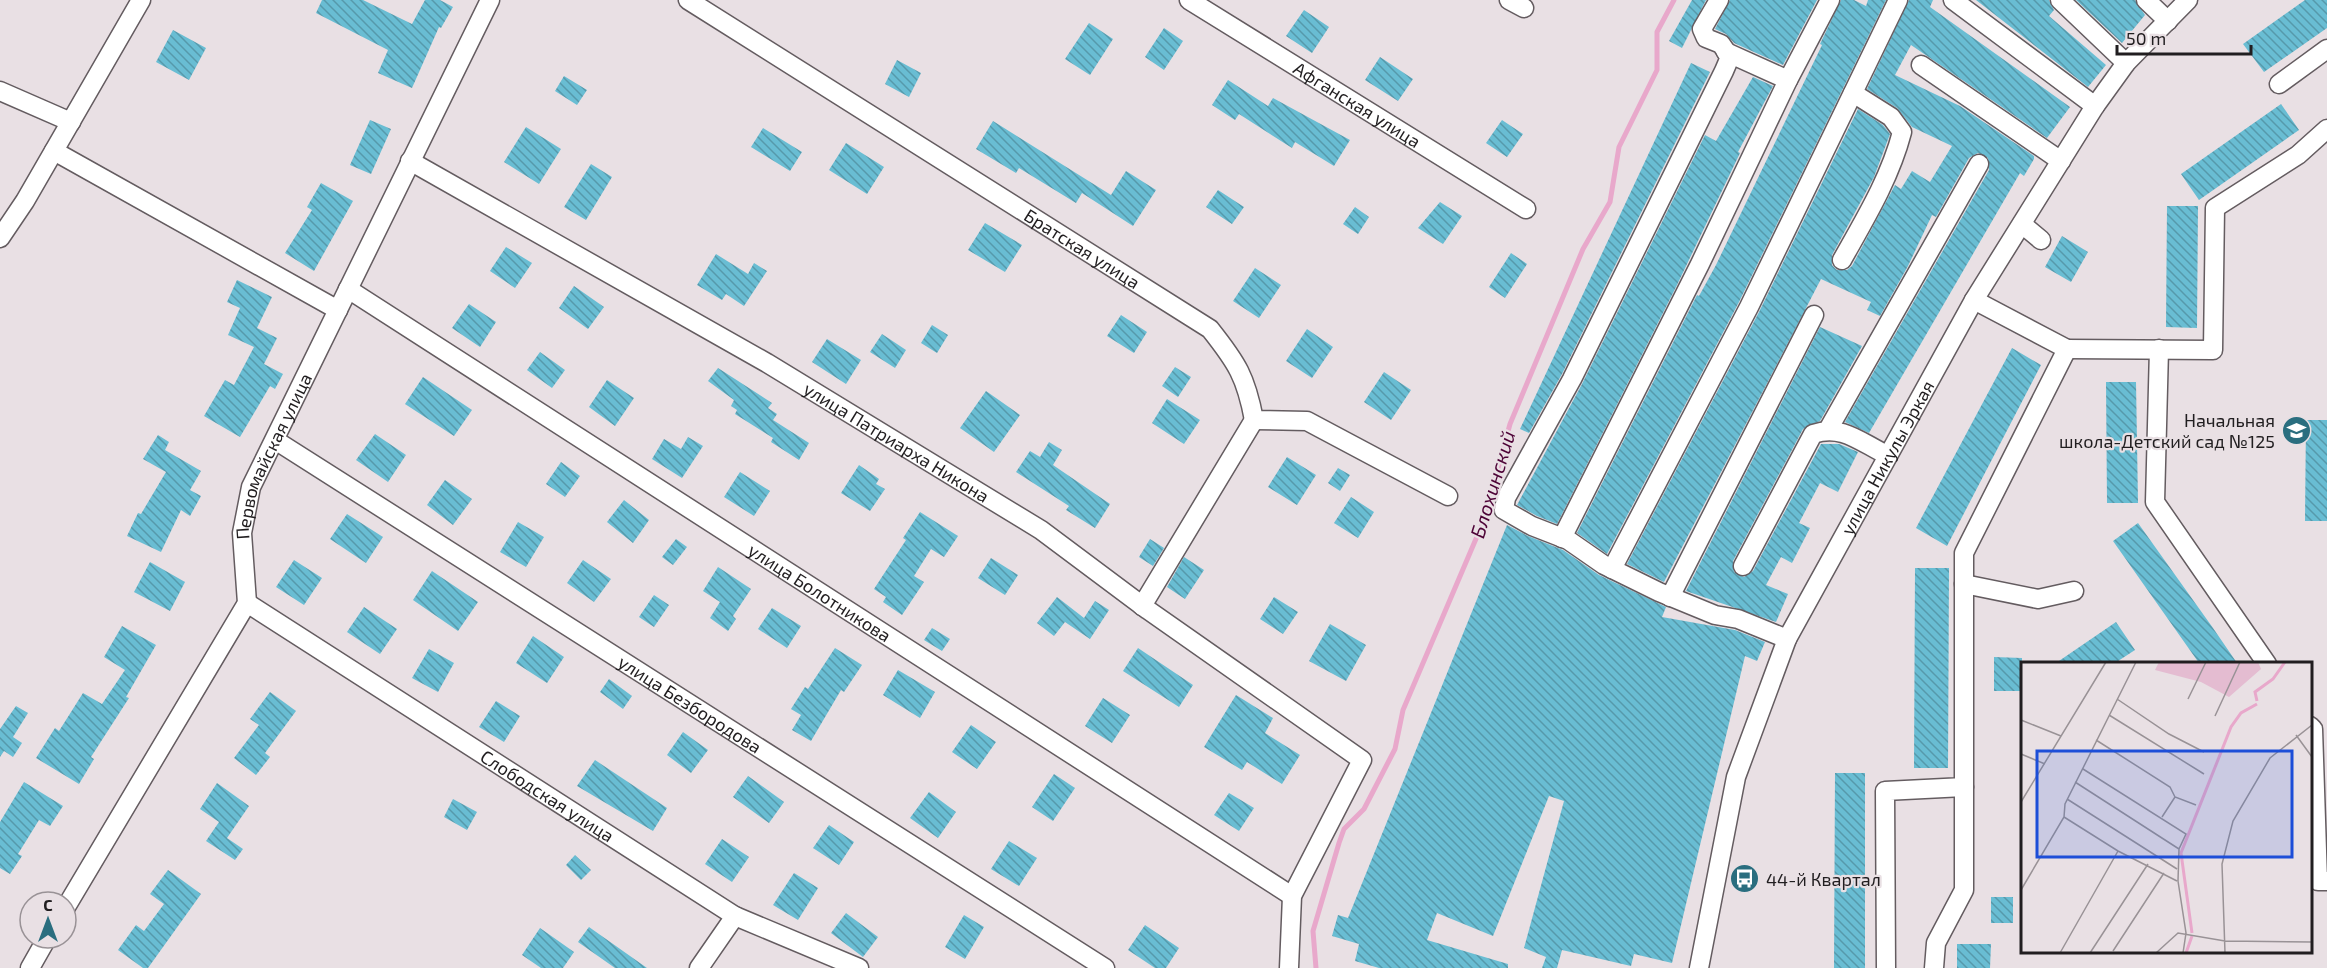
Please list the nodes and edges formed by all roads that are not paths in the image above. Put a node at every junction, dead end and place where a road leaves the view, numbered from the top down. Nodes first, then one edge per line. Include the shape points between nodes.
1 (141, 0) edge
2 (490, 0) edge
3 (688, 0) edge
4 (1189, 0) edge
5 (1719, 0) edge
6 (1830, 0) edge
7 (1898, 0) edge
8 (1953, 0) edge
9 (2060, 0) edge
10 (2146, 0) edge
11 (2188, 0) edge
12 (2168, 21) junction
13 (2327, 50) edge
14 (1726, 52) junction
15 (2126, 63) junction
16 (1921, 66) dead end
17 (1788, 80) junction
18 (2279, 84) dead end
19 (0, 92) edge
20 (1853, 93) junction
21 (2095, 106) junction
22 (71, 122) junction
23 (2327, 129) edge
24 (54, 151) junction
25 (410, 161) junction
26 (2061, 161) junction
27 (1978, 164) dead end
28 (1526, 209) dead end
29 (2022, 224) junction
30 (0, 238) edge
31 (2041, 240) dead end
32 (1842, 260) dead end
33 (348, 289) junction
34 (1974, 300) junction
35 (338, 310) junction
36 (1814, 315) dead end
37 (2067, 349) junction
38 (2159, 350) junction
39 (1254, 420) junction
40 (1828, 428) junction
41 (274, 440) junction
42 (1887, 454) junction
43 (1448, 496) dead end
44 (1562, 538) junction
45 (1743, 566) dead end
46 (1612, 569) junction
47 (1964, 584) junction
48 (2074, 591) dead end
49 (1670, 597) junction
50 (247, 603) junction
51 (1142, 606) junction
52 (1787, 639) junction
53 (2266, 662) edge
54 (2312, 728) edge
55 (1964, 787) junction
56 (2322, 822) edge
57 (2327, 881) edge
58 (76, 890) edge
59 (1292, 896) junction
60 (735, 916) junction
61 (40, 950) edge
62 (30, 968) edge
63 (699, 968) edge
64 (859, 968) edge
65 (1105, 968) edge
66 (1289, 968) edge
67 (1699, 968) edge
68 (1886, 968) edge
69 (1934, 968) edge

1 - 22 street
2 - 25 street, Первомайская улица
3 - 39 street, Братская улица via 1210,329 1234,358 1247,385
4 - 28 street, Афганская улица
5 - 14 street via 1702,29 1706,38 1721,44
6 - 17 street
7 - 20 street
8 - 21 street
9 - 15 street
10 - 12 street
11 - 12 street, улица Никулы Эркая
12 - 15 street, улица Никулы Эркая
13 - 18 street
14 - 17 street
14 - 44 street via 1730,57 1724,70 1614,294 1543,436 1506,498 1507,514
15 - 21 street, улица Никулы Эркая
16 - 26 street
17 - 44 street
19 - 22 street
20 - 32 street via 1891,117 1902,132 1871,210
20 - 46 street via 1749,307
21 - 26 street, улица Никулы Эркая
22 - 24 street
23 - 38 street via 2298,155 2215,208 2213,350
24 - 30 street
24 - 35 street
25 - 33 street, Первомайская улица
25 - 51 street, улица Патриарха Никона via 767,363 1041,530
26 - 29 street, улица Никулы Эркая
27 - 40 street
29 - 31 street
29 - 34 street, улица Никулы Эркая
33 - 35 street, Первомайская улица
33 - 59 street, улица Болотникова
34 - 37 street
34 - 42 street, улица Никулы Эркая
35 - 41 street, Первомайская улица
36 - 49 street
37 - 38 street
37 - 47 street via 1964,553
38 - 53 street via 2155,502
39 - 43 street via 1307,421
39 - 51 street
40 - 42 street via 1841,430
40 - 45 street via 1813,434
41 - 50 street, Первомайская улица via 251,487 242,533
41 - 65 street, улица Безбородова
42 - 52 street, улица Никулы Эркая
44 - 46 street
46 - 49 street
47 - 48 street via 2038,599
47 - 55 street
49 - 52 street
50 - 58 street
50 - 60 street, Слободская улица
51 - 59 street, улица Патриарха Никона via 1362,760
52 - 67 street, улица Никулы Эркая via 1736,777
54 - 56 street
55 - 68 street via 1885,791
55 - 69 street via 1964,890 1936,943
56 - 57 street via 2318,881
59 - 66 street
60 - 63 street
60 - 64 street, Слободская улица
61 - 62 street

